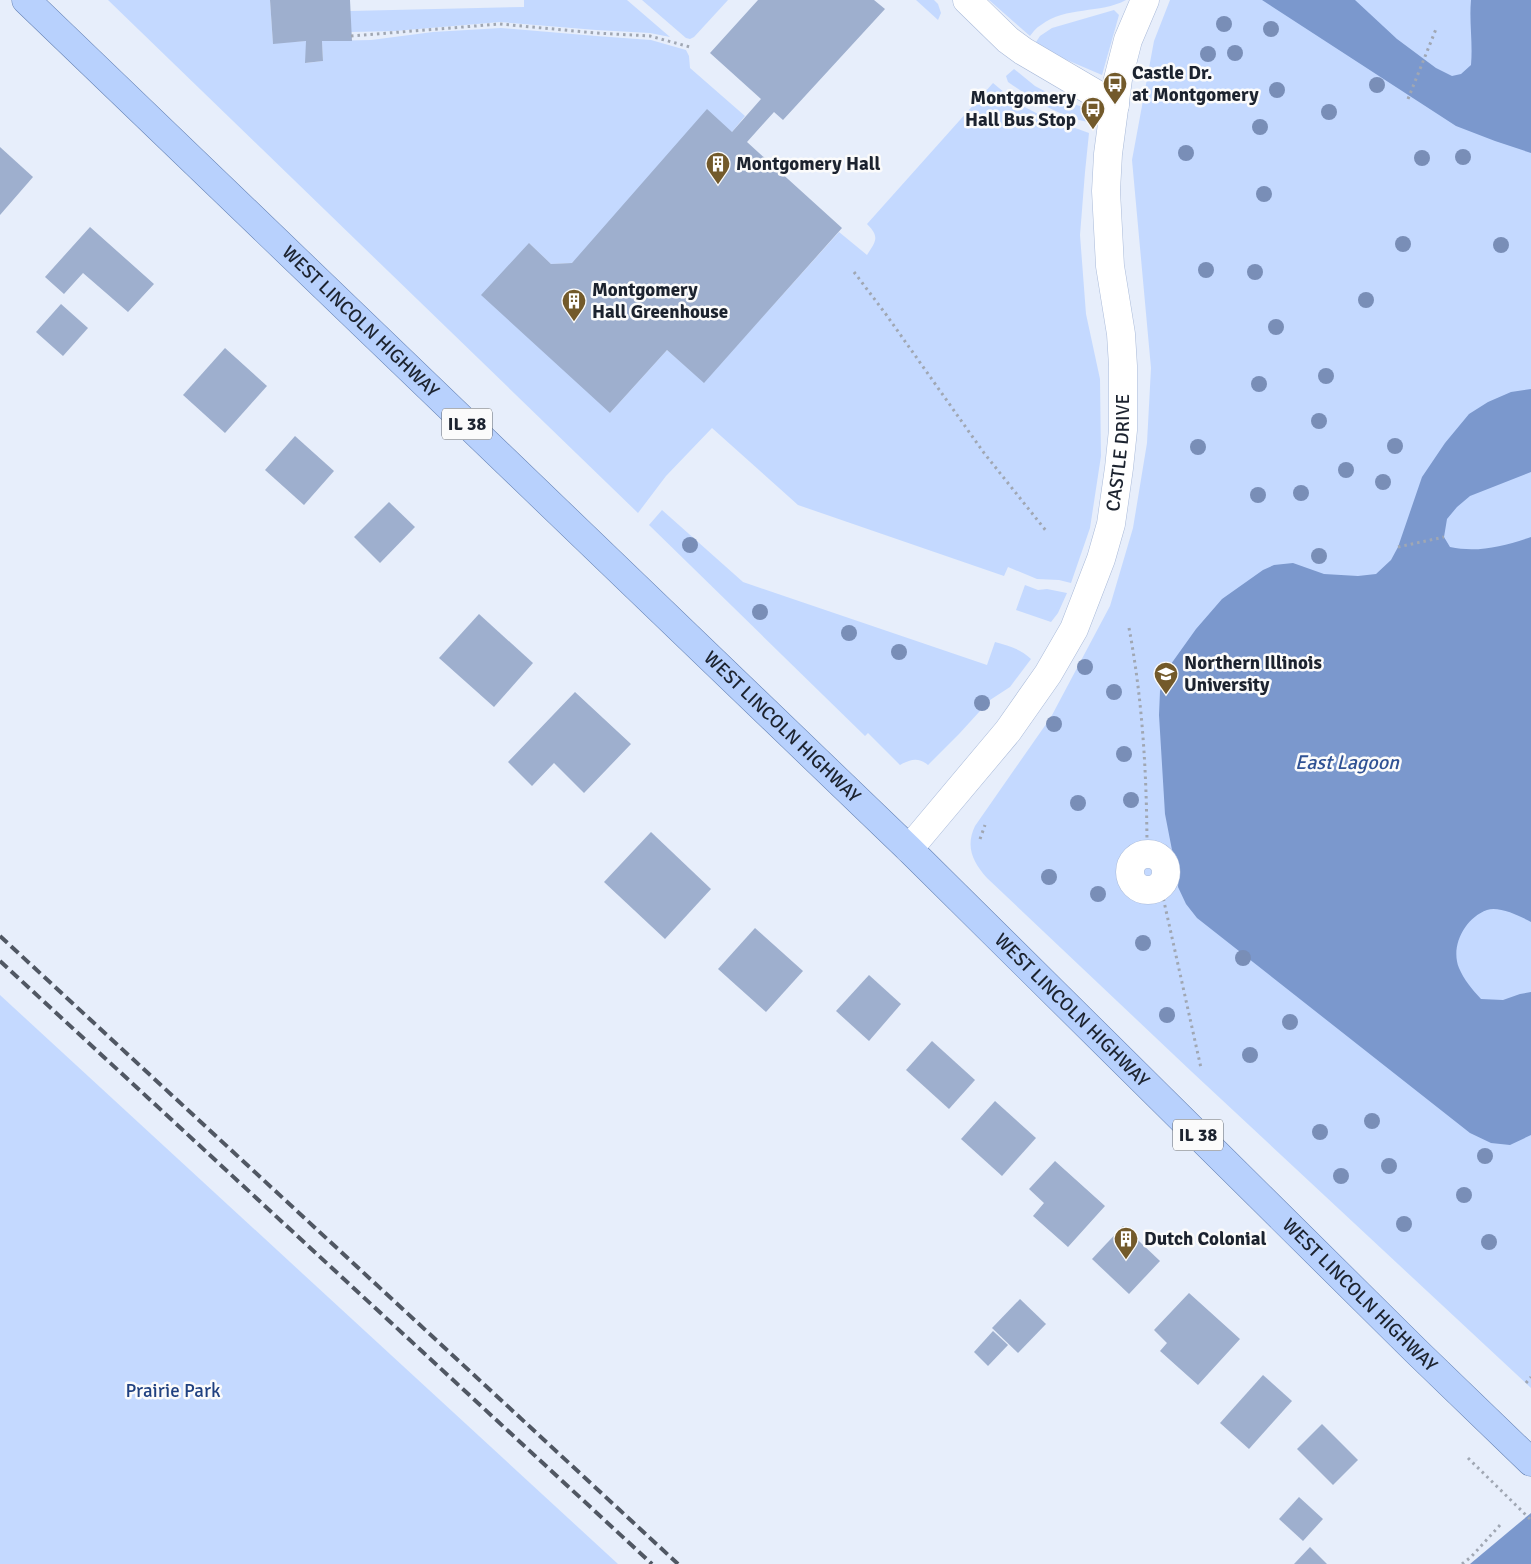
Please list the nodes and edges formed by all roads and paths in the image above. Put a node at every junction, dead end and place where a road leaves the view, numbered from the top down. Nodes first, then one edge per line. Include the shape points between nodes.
1 (26, 0) edge
2 (967, 0) edge
3 (1145, 0) edge
4 (1436, 29) dead end
5 (351, 36) dead end
6 (690, 47) dead end
7 (1408, 99) dead end
8 (1115, 105) junction
9 (854, 272) dead end
10 (1047, 532) dead end
11 (1444, 537) dead end
12 (1398, 547) dead end
13 (1129, 628) dead end
14 (985, 825) dead end
15 (980, 839) dead end
16 (909, 849) junction
17 (1148, 854) junction
18 (1158, 887) junction
19 (1202, 1068) dead end
20 (1531, 1378) edge
21 (1526, 1383) dead end
22 (1468, 1458) dead end
23 (1531, 1462) edge
24 (1531, 1520) edge
25 (1501, 1524) dead end
26 (1462, 1564) edge

1 - 16 main road, WEST LINCOLN HIGHWAY / IL 38
2 - 8 street via 1023,51
3 - 8 street, CASTLE DRIVE via 1128,40
4 - 7 path
5 - 6 path via 500,24 650,36
8 - 16 street, CASTLE DRIVE via 1106,191 1110,266 1121,334 1123,430 1111,524 1074,629 1048,674 1008,731
9 - 10 path via 984,453
11 - 12 path
13 - 17 path via 1142,730
14 - 15 path
16 - 23 main road, WEST LINCOLN HIGHWAY / IL 38
17 - 18 path via 1157,856 1165,866 1165,877
17 - 18 street via 1135,859 1130,875 1141,888
18 - 19 path
20 - 21 path
22 - 24 path, bridge
25 - 26 path

